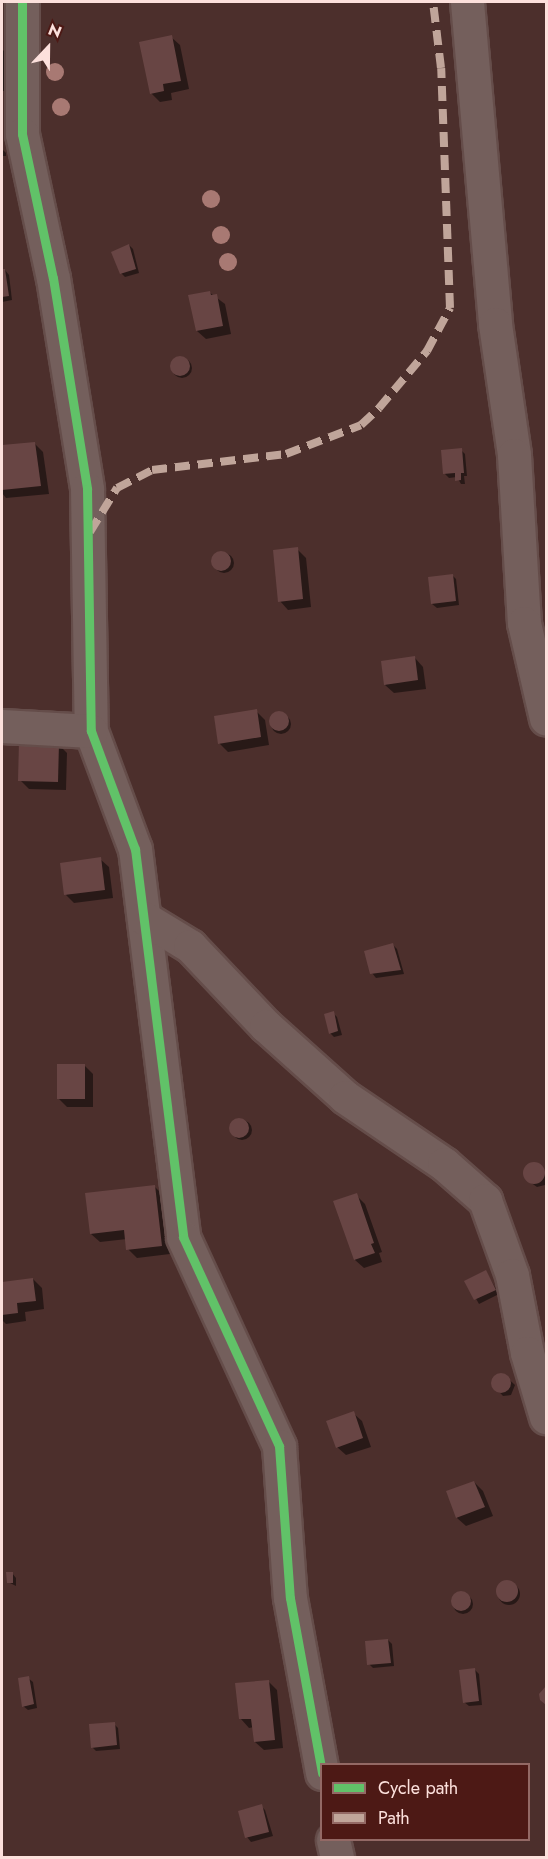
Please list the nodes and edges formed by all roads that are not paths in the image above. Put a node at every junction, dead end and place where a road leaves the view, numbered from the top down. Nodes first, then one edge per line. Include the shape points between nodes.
1 (22, 2) edge
2 (467, 2) edge
3 (11, 28) edge
4 (546, 718) edge
5 (2, 726) edge
6 (92, 731) junction
7 (144, 918) junction
8 (546, 1417) edge
9 (320, 1767) edge
10 (333, 1841) edge
11 (337, 1857) edge

1 - 3 street
2 - 4 street via 495,324 514,455 524,623
3 - 6 street via 22,134 53,278 87,489
5 - 6 street
6 - 7 street via 135,849
7 - 8 street via 190,946 266,1026 345,1097 444,1164 485,1200 512,1275 527,1353
7 - 9 street via 183,1237 279,1446 290,1598
10 - 11 street

